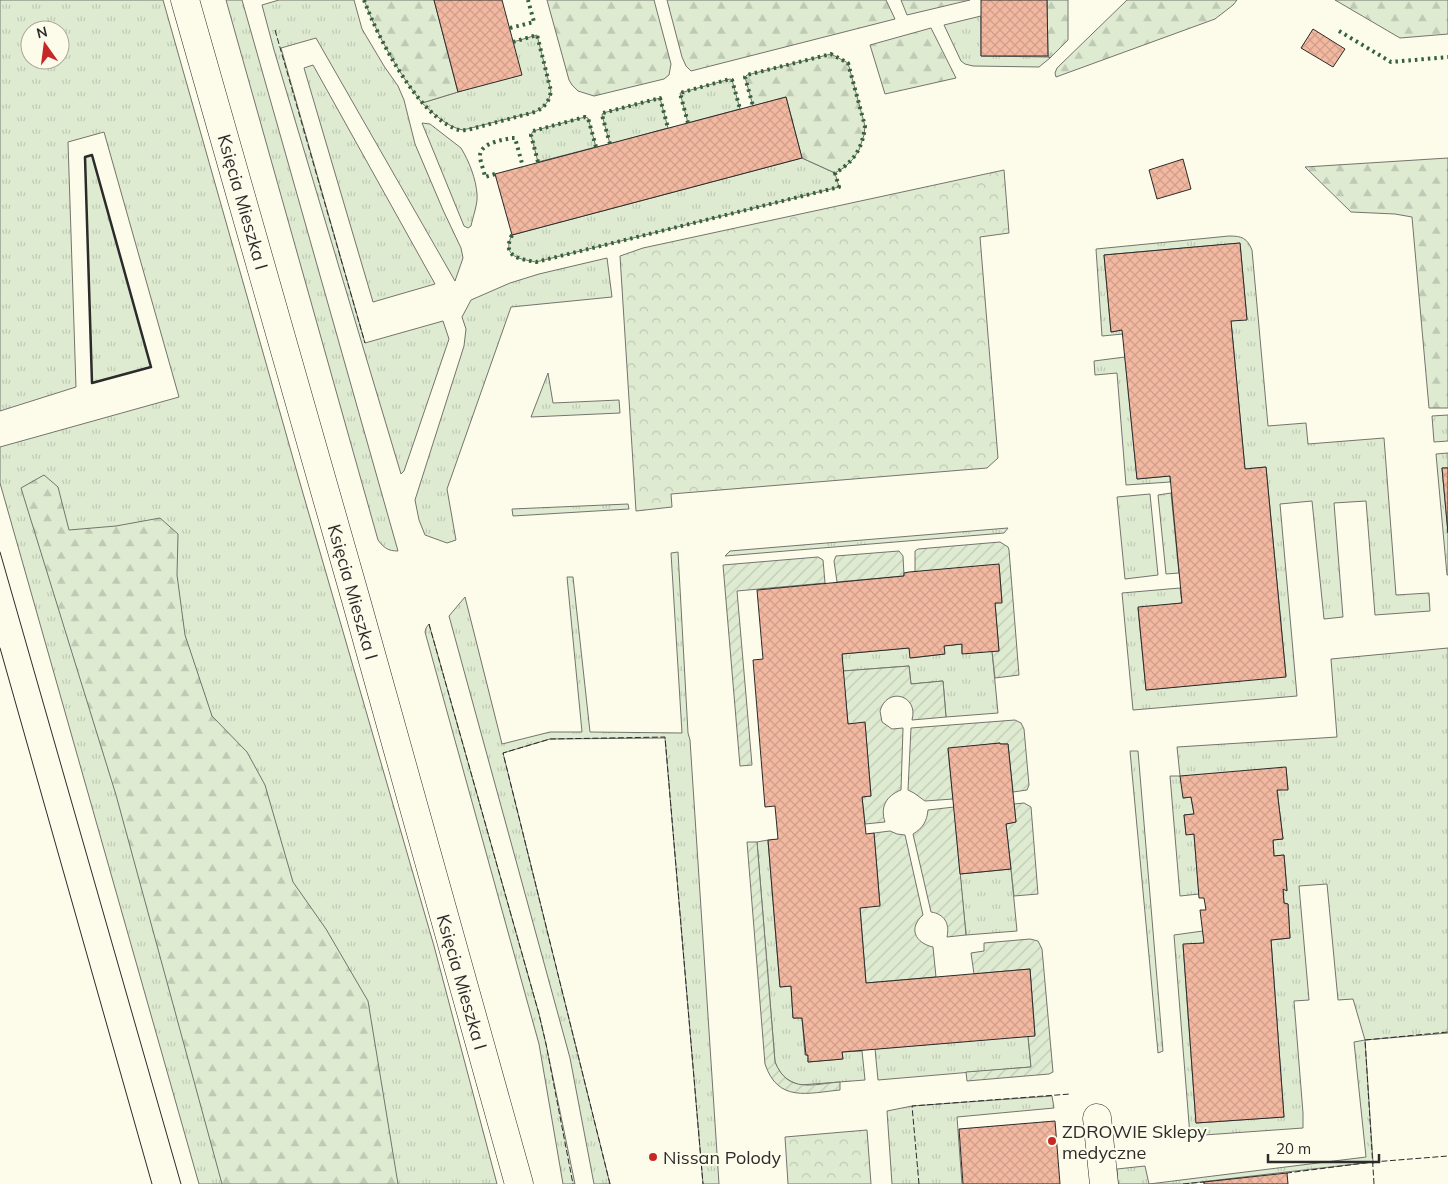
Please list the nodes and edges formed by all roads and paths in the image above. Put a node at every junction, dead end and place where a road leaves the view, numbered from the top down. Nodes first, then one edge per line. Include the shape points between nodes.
1 (184, 0) edge
2 (1097, 1118) dead end
3 (519, 1184) edge
4 (1104, 1184) edge

1 - 3 street, Księcia Mieszka I
2 - 4 street

